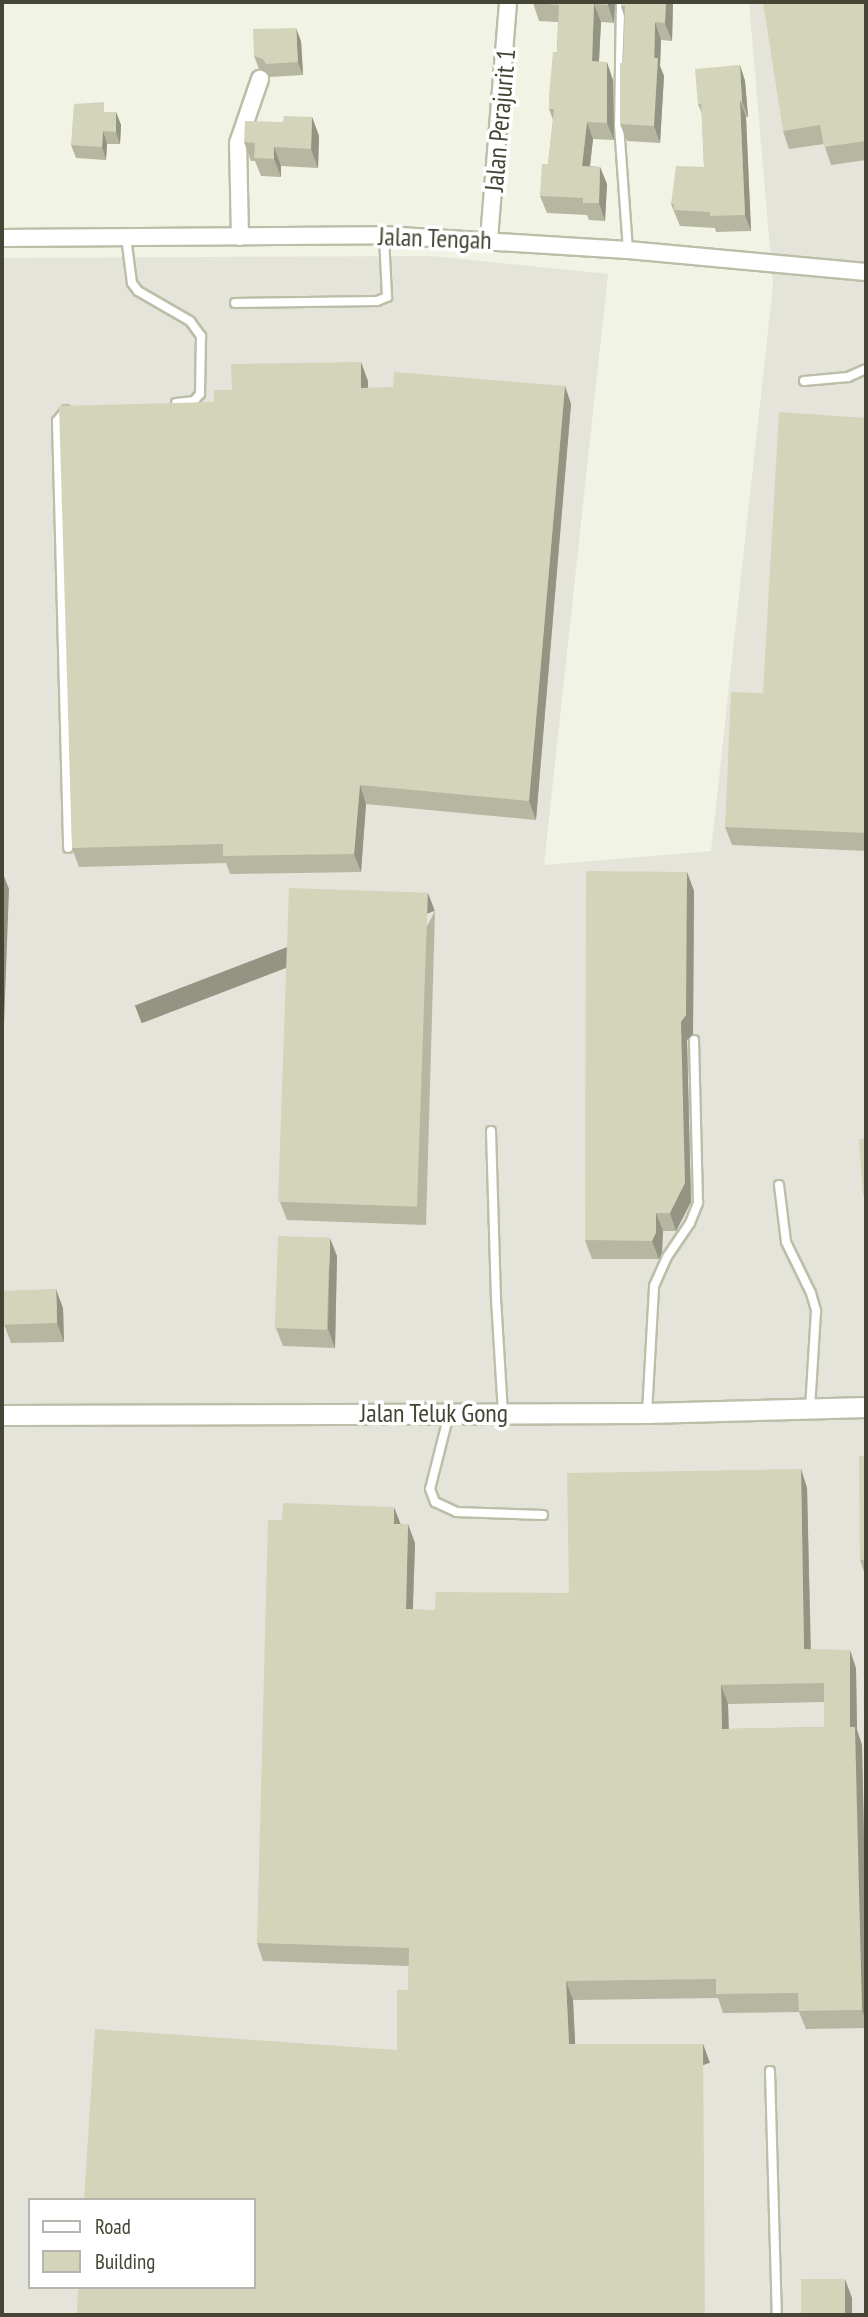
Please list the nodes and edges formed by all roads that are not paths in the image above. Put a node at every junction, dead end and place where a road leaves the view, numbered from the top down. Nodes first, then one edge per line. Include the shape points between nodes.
1 (508, 2) edge
2 (621, 2) edge
3 (260, 79) dead end
4 (384, 235) junction
5 (126, 237) junction
6 (240, 237) junction
7 (2, 238) edge
8 (489, 239) junction
9 (628, 250) junction
10 (866, 272) edge
11 (235, 303) dead end
12 (866, 369) edge
13 (804, 381) dead end
14 (172, 403) edge
15 (82, 407) edge
16 (68, 848) dead end
17 (694, 1040) dead end
18 (491, 1131) dead end
19 (779, 1185) dead end
20 (866, 1407) edge
21 (810, 1408) junction
22 (449, 1413) junction
23 (503, 1413) junction
24 (647, 1413) junction
25 (2, 1415) edge
26 (543, 1515) dead end
27 (769, 2071) dead end
28 (777, 2315) edge

1 - 8 street, Jalan Perajurit 1
2 - 9 lane via 619,125
3 - 6 street via 238,143
4 - 6 street, Jalan Tengah
4 - 8 street, Jalan Tengah
4 - 11 lane via 387,297 377,301
5 - 6 street, Jalan Tengah
5 - 7 street, Jalan Tengah
5 - 14 lane via 132,283 138,291 190,321 201,335 200,394 194,401
8 - 9 street, Jalan Tengah
9 - 10 street, Jalan Tengah
12 - 13 lane via 848,377
15 - 16 lane via 69,408 57,421
17 - 24 lane via 698,1203 654,1286
18 - 23 lane
19 - 21 lane via 786,1242 816,1311
20 - 21 street, Jalan Teluk Gong
21 - 24 street, Jalan Teluk Gong
22 - 23 street, Jalan Teluk Gong
22 - 25 street, Jalan Teluk Gong
22 - 26 lane via 430,1489 435,1502 456,1512
23 - 24 street, Jalan Teluk Gong
27 - 28 lane

